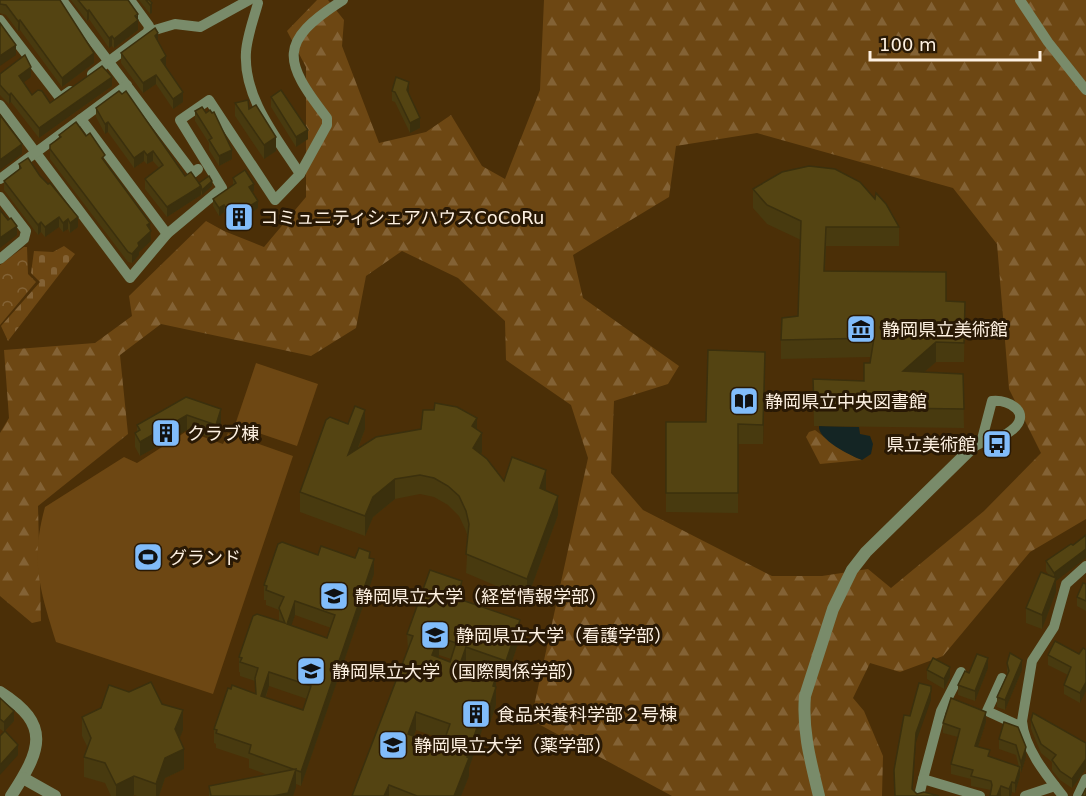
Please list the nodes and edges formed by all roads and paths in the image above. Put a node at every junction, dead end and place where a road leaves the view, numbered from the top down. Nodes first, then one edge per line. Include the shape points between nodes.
1 (62, 0) edge
2 (130, 0) edge
3 (249, 0) edge
4 (256, 0) edge
5 (343, 0) edge
6 (1020, 0) edge
7 (0, 21) edge
8 (148, 32) junction
9 (109, 62) junction
10 (127, 85) junction
11 (1086, 90) edge
12 (0, 105) edge
13 (81, 118) junction
14 (36, 152) junction
15 (198, 169) dead end
16 (300, 174) junction
17 (0, 178) edge
18 (0, 198) edge
19 (167, 234) junction
20 (0, 259) edge
21 (977, 445) dead end
22 (1086, 566) edge
23 (961, 672) dead end
24 (1002, 678) dead end
25 (0, 692) edge
26 (1022, 728) junction
27 (23, 778) junction
28 (923, 779) junction
29 (1086, 779) edge
30 (1055, 786) junction
31 (11, 796) edge
32 (55, 796) edge
33 (819, 796) edge
34 (919, 796) edge
35 (980, 796) edge
36 (1025, 796) edge
37 (1063, 796) edge
38 (1078, 796) edge

1 - 9 street
2 - 8 street via 149,26
3 - 8 street via 200,27 175,24
4 - 16 street via 245,51 247,78 259,110
5 - 16 street via 321,14 297,43 292,61 296,74 327,118 327,126
6 - 11 street via 1047,42
7 - 9 street via 60,98
8 - 9 street
9 - 10 street
10 - 13 street
10 - 15 street via 193,173
12 - 14 street
13 - 14 street
13 - 19 street
14 - 17 street
14 - 19 street via 130,278
16 - 19 street via 275,200 208,100 180,120 222,188
18 - 20 street via 26,231 24,239
21 - 33 street via 866,552 842,588 805,696 806,744
22 - 26 street via 1066,584 1054,627 1032,662
23 - 28 street via 941,711
24 - 26 street via 987,711
25 - 27 street via 24,708 35,723 36,743
26 - 30 street
27 - 31 street
27 - 32 street
28 - 34 street
28 - 35 street
29 - 38 street
30 - 36 street
30 - 37 street

